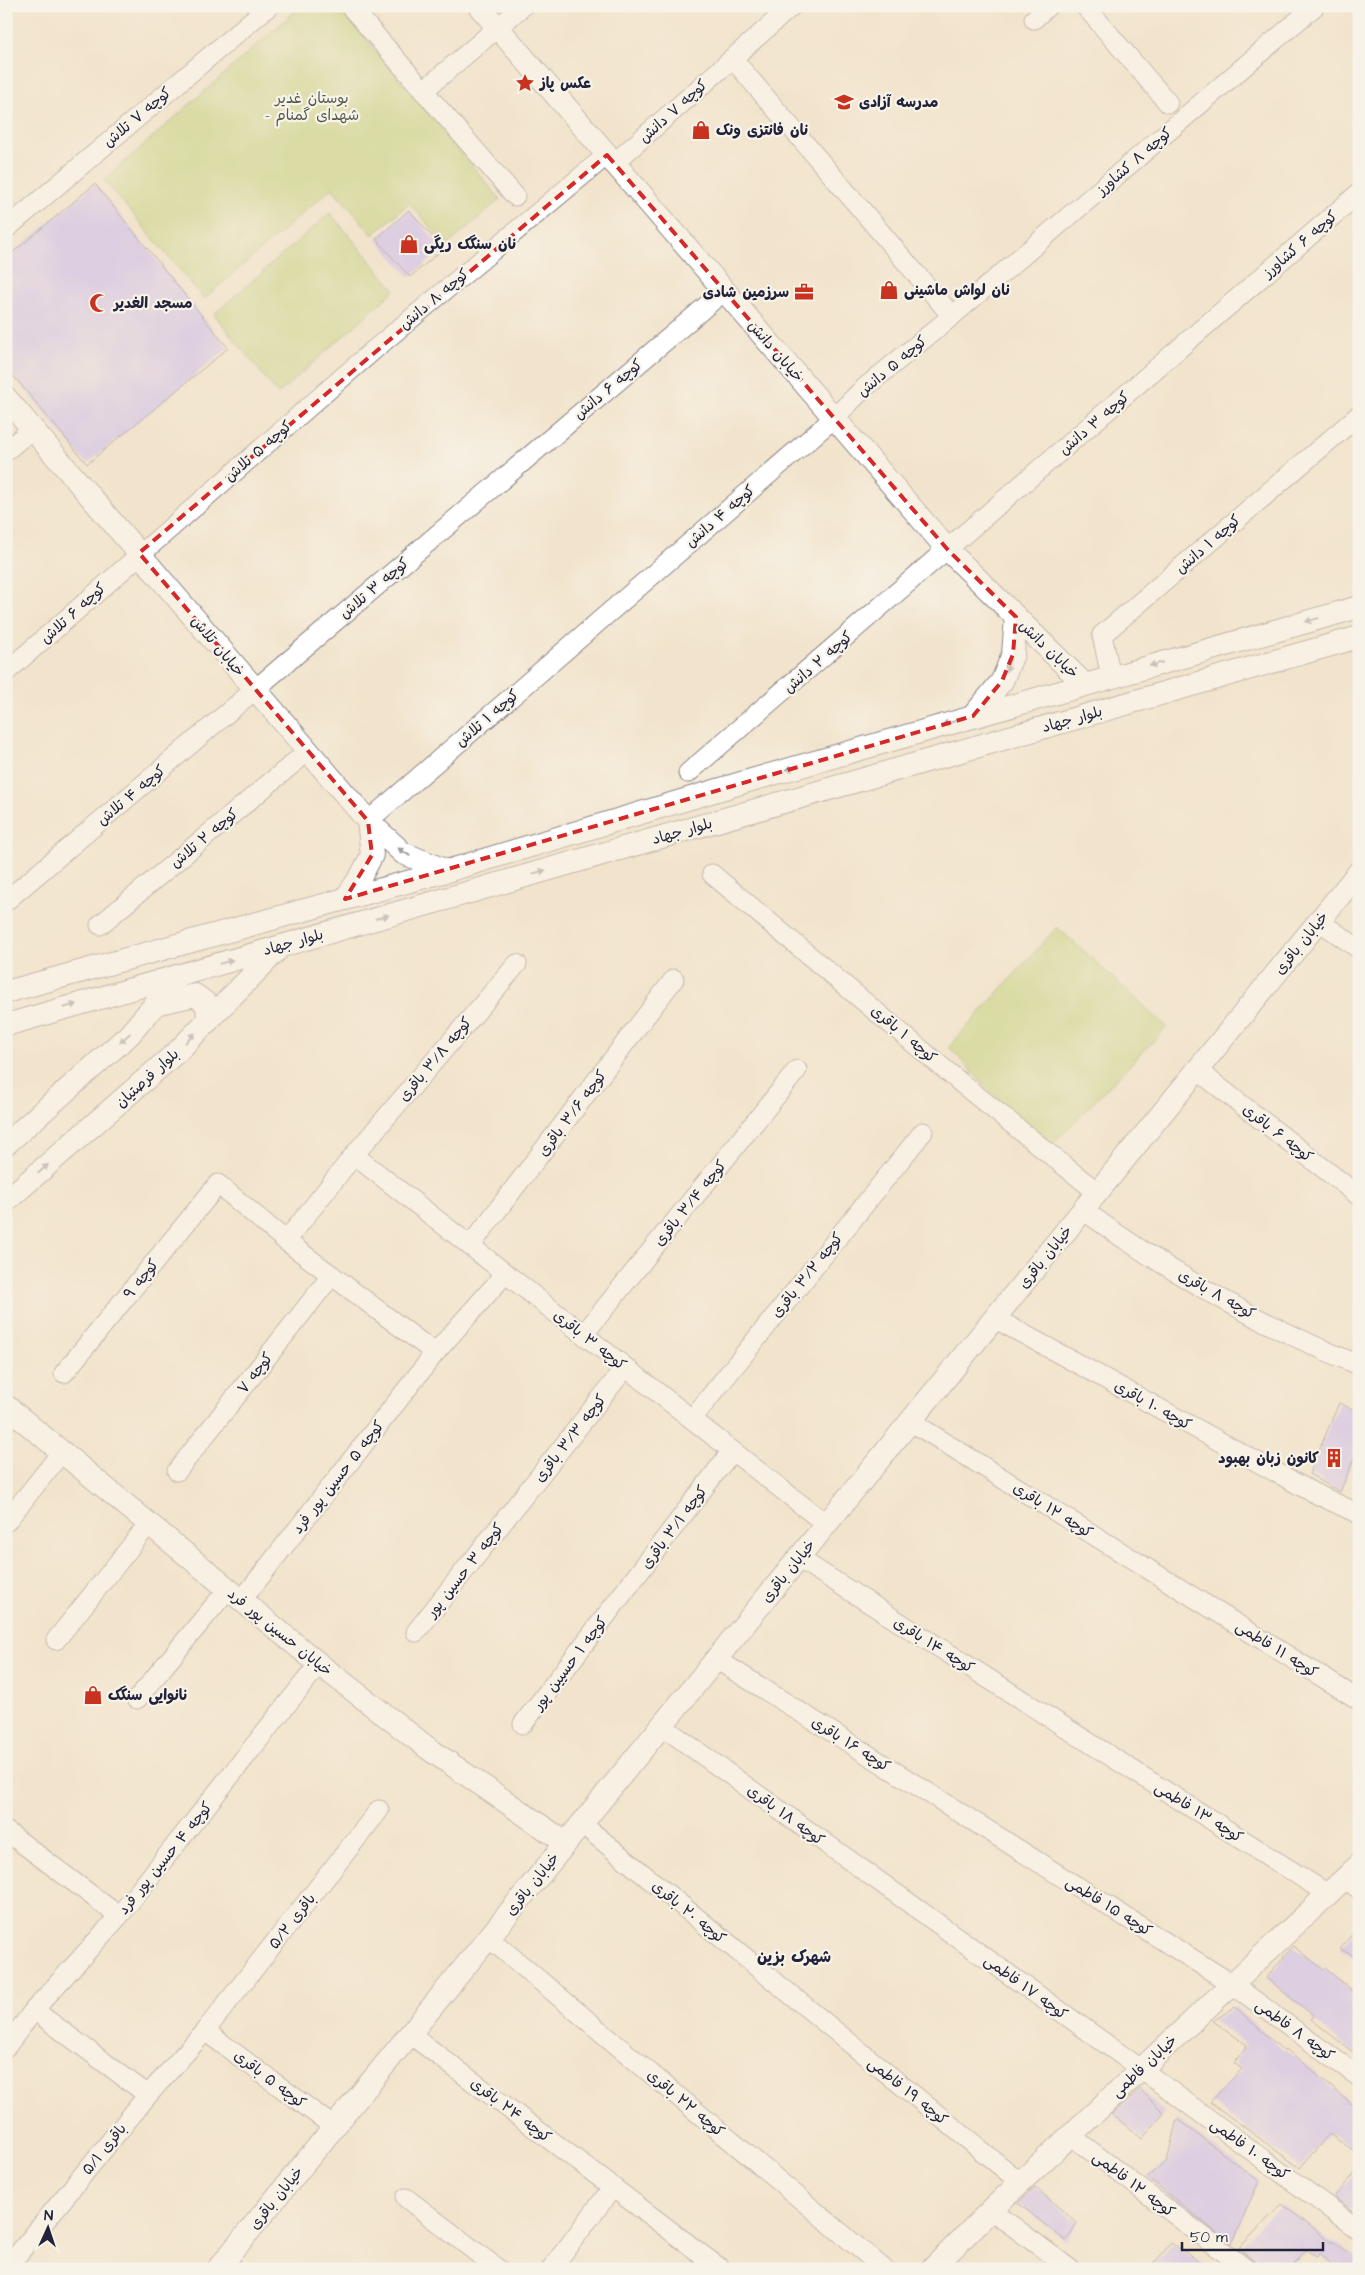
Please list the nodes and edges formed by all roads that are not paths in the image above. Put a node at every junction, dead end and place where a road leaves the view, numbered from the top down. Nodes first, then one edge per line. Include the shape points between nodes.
1 (269, 6) edge
2 (350, 6) edge
3 (479, 6) edge
4 (524, 6) edge
5 (792, 6) edge
6 (1048, 6) edge
7 (1086, 6) edge
8 (1315, 6) edge
9 (1034, 19) dead end
10 (498, 28) junction
11 (732, 58) junction
12 (423, 91) junction
13 (1168, 103) dead end
14 (610, 159) junction
15 (1359, 193) edge
16 (514, 196) dead end
17 (6, 229) edge
18 (724, 291) junction
19 (1241, 295) joint
20 (952, 316) junction
21 (376, 348) joint
22 (6, 398) edge
23 (834, 418) junction
24 (1353, 420) edge
25 (32, 428) junction
26 (6, 451) edge
27 (492, 488) joint
28 (948, 550) junction
29 (139, 553) junction
30 (1359, 607) edge
31 (607, 614) joint
32 (1016, 617) junction
33 (1359, 637) edge
34 (6, 672) edge
35 (1111, 677) junction
36 (1084, 684) junction
37 (255, 689) junction
38 (973, 716) junction
39 (308, 751) junction
40 (688, 773) dead end
41 (368, 821) junction
42 (447, 871) junction
43 (1359, 872) edge
44 (712, 874) dead end
45 (345, 899) junction
46 (6, 901) edge
47 (1319, 922) junction
48 (100, 925) dead end
49 (280, 946) junction
50 (1359, 949) edge
51 (517, 964) dead end
52 (180, 975) junction
53 (674, 979) dead end
54 (14, 990) edge
55 (155, 1004) junction
56 (31, 1018) junction
57 (208, 1021) junction
58 (6, 1025) edge
59 (797, 1070) dead end
60 (1197, 1070) junction
61 (923, 1132) dead end
62 (6, 1144) edge
63 (354, 1155) junction
64 (1097, 1192) junction
65 (1359, 1196) edge
66 (6, 1202) edge
67 (1083, 1210) junction
68 (286, 1241) junction
69 (470, 1246) junction
70 (505, 1274) junction
71 (332, 1275) junction
72 (994, 1318) junction
73 (583, 1335) junction
74 (435, 1353) junction
75 (1359, 1365) edge
76 (625, 1368) junction
77 (64, 1374) dead end
78 (6, 1406) edge
79 (692, 1419) junction
80 (910, 1421) junction
81 (732, 1451) junction
82 (61, 1453) junction
83 (177, 1471) dead end
84 (514, 1508) joint
85 (1359, 1514) edge
86 (6, 1522) edge
87 (826, 1524) junction
88 (148, 1525) junction
89 (798, 1558) junction
90 (235, 1594) junction
91 (1195, 1598) joint
92 (616, 1603) joint
93 (416, 1632) dead end
94 (56, 1640) dead end
95 (716, 1659) junction
96 (319, 1664) junction
97 (137, 1699) dead end
98 (1359, 1700) edge
99 (524, 1724) dead end
100 (662, 1726) junction
101 (1070, 1731) joint
102 (379, 1810) dead end
103 (582, 1824) junction
104 (986, 1829) joint
105 (6, 1831) edge
106 (566, 1842) junction
107 (1354, 1878) edge
108 (1328, 1894) junction
109 (910, 1904) joint
110 (119, 1916) junction
111 (488, 1938) junction
112 (1232, 1984) junction
113 (796, 1999) joint
114 (34, 2010) junction
115 (205, 2031) junction
116 (410, 2034) junction
117 (6, 2047) edge
118 (1141, 2069) junction
119 (1359, 2077) edge
120 (148, 2095) junction
121 (334, 2127) junction
122 (1070, 2136) junction
123 (1020, 2182) junction
124 (613, 2187) junction
125 (406, 2198) dead end
126 (991, 2210) junction
127 (1359, 2230) edge
128 (6, 2269) edge
129 (218, 2269) edge
130 (498, 2269) edge
131 (551, 2269) edge
132 (721, 2269) edge
133 (884, 2269) edge
134 (932, 2269) edge
135 (1070, 2269) edge
136 (1246, 2269) edge

1 - 17 street, کوچه ۷ تلاش
2 - 12 street
3 - 10 street, خیابان دانش
4 - 10 street
5 - 11 street, کوچه ۷ دانش
6 - 9 street
7 - 13 street
8 - 20 street, کوچه ۸ کشاورز
10 - 12 street
10 - 14 street, خیابان دانش
11 - 14 street, کوچه ۷ دانش
11 - 20 street
12 - 16 street
14 - 18 street, خیابان دانش
14 - 21 street, کوچه ۸ دانش
15 - 19 street, کوچه ۶ کشاورز
18 - 23 street, خیابان دانش
18 - 27 street, کوچه ۶ دانش
19 - 28 street, کوچه ۳ دانش
20 - 23 street, کوچه ۵ دانش
21 - 29 street, کوچه ۵ تلاش
22 - 25 street, خیابان تلاش
23 - 28 street, خیابان دانش
23 - 31 street, کوچه ۴ دانش
24 - 35 street, کوچه ۱ دانش via 1102,635
25 - 26 street
25 - 29 street, خیابان تلاش
27 - 37 street, کوچه ۳ تلاش
28 - 32 street, خیابان دانش
28 - 40 street, کوچه ۲ دانش
29 - 34 street, کوچه ۶ تلاش
29 - 37 street, خیابان تلاش
30 -> 35 street, بلوار جهاد
31 - 41 street, کوچه ۱ تلاش
32 - 36 street, خیابان دانش
32 -> 38 street via 1013,654 1002,682
49 -> 33 street, بلوار جهاد
35 - 36 street, بلوار جهاد
36 - 38 street, بلوار جهاد
37 - 39 street, خیابان تلاش
37 - 46 street, کوچه ۴ تلاش
38 -> 42 street, بلوار جهاد
39 - 41 street, خیابان تلاش
39 - 48 street, کوچه ۲ تلاش
42 -> 41 street, خیابان تلاش via 403,854
41 - 45 street via 372,855
42 - 45 street, بلوار جهاد
43 - 47 street, خیابان باقری
44 - 64 street, کوچه ۱ باقری via 961,1083
45 - 54 street, بلوار جهاد
47 - 50 street
47 - 60 street, خیابان باقری
52 -> 49 street, بلوار جهاد
49 - 57 street, بلوار فرصتیان
51 - 63 street, کوچه ۳/۸ باقری
52 - 55 street
56 -> 52 street, بلوار جهاد
53 - 69 street, کوچه ۳/۶ باقری
54 - 56 street
55 - 57 street via 195,995 207,1004
55 -> 62 street via 129,1035
56 - 58 street, بلوار جهاد
66 -> 57 street, بلوار فرصتیان
59 - 73 street, کوچه ۳/۴ باقری
60 - 64 street, خیابان باقری
60 - 65 street, کوچه ۶ باقری
61 - 79 street, کوچه ۳/۲ باقری
63 - 68 street, کوچه ۳/۸ باقری
63 - 69 street, کوچه ۳ باقری
64 - 67 street, خیابان باقری
67 - 72 street, خیابان باقری
67 - 75 street, کوچه ۸ باقری via 1124,1240 1226,1300
68 - 71 street
68 - 77 street, کوچه ۹ via 218,1184
69 - 70 street, کوچه ۳ باقری
70 - 73 street, کوچه ۳ باقری
70 - 74 street, کوچه ۵ حسین پور فرد
71 - 74 street
71 - 83 street, کوچه ۷
72 - 80 street, خیابان باقری
72 - 85 street, کوچه ۱۰ باقری via 1312,1492
73 - 76 street, کوچه ۳ باقری
74 - 90 street, کوچه ۵ حسین پور فرد
76 - 79 street, کوچه ۳ باقری
76 - 84 street, کوچه ۳/۳ باقری
78 - 82 street, خیابان حسین پور فرد
79 - 81 street, کوچه ۳ باقری
80 - 87 street, خیابان باقری
80 - 91 street, کوچه ۱۲ باقری
81 - 87 street, کوچه ۳ باقری
81 - 92 street, کوچه ۳/۱ باقری
82 - 86 street
82 - 88 street, خیابان حسین پور فرد
84 - 93 street, کوچه ۳ حسین پور
87 - 89 street, خیابان باقری
88 - 90 street, خیابان حسین پور فرد
88 - 94 street
89 - 95 street, خیابان باقری
89 - 101 street, کوچه ۱۴ باقری
90 - 96 street, خیابان حسین پور فرد
90 - 97 street, کوچه ۵ حسین پور فرد
91 - 98 street, کوچه ۱۱ فاطمی
92 - 99 street, کوچه ۱ حسیین پور
95 - 100 street, خیابان باقری
95 - 104 street, کوچه ۱۶ باقری
96 - 106 street, خیابان حسین پور فرد via 429,1749
96 - 110 street, کوچه ۴ حسین پور فرد
100 - 103 street, خیابان باقری
100 - 109 street, کوچه ۱۸ باقری
101 - 108 street, کوچه ۱۳ فاطمی
102 - 115 street, باقری ۵/۲
103 - 106 street, خیابان باقری
103 - 113 street, کوچه ۲۰ باقری
104 - 112 street, کوچه ۱۵ فاطمی
105 - 110 street
106 - 111 street, خیابان باقری
107 - 108 street, خیابان فاطمی
108 - 112 street, خیابان فاطمی
109 - 118 street, کوچه ۱۷ فاطمی
110 - 114 street, کوچه ۴ حسین پور فرد
111 - 116 street, خیابان باقری
111 - 133 street, کوچه ۲۲ باقری
112 - 118 street, خیابان فاطمی
112 - 119 street, کوچه ۸ فاطمی
113 - 123 street, کوچه ۱۹ فاطمی
114 - 117 street, کوچه ۴ حسین پور فرد
114 - 120 street
115 - 120 street, باقری ۵/۱
115 - 121 street, کوچه ۵ باقری
116 - 121 street, خیابان باقری
116 - 124 street, کوچه ۲۴ باقری
118 - 122 street, خیابان فاطمی
118 - 127 street, کوچه ۱۰ فاطمی
120 - 128 street, باقری ۵/۱
121 - 129 street, خیابان باقری
122 - 123 street, خیابان فاطمی
122 - 136 street, کوچه ۱۲ فاطمی
123 - 126 street, خیابان فاطمی
124 - 131 street
124 - 132 street, کوچه ۲۴ باقری
125 - 130 street
126 - 134 street, خیابان فاطمی
126 - 135 street

